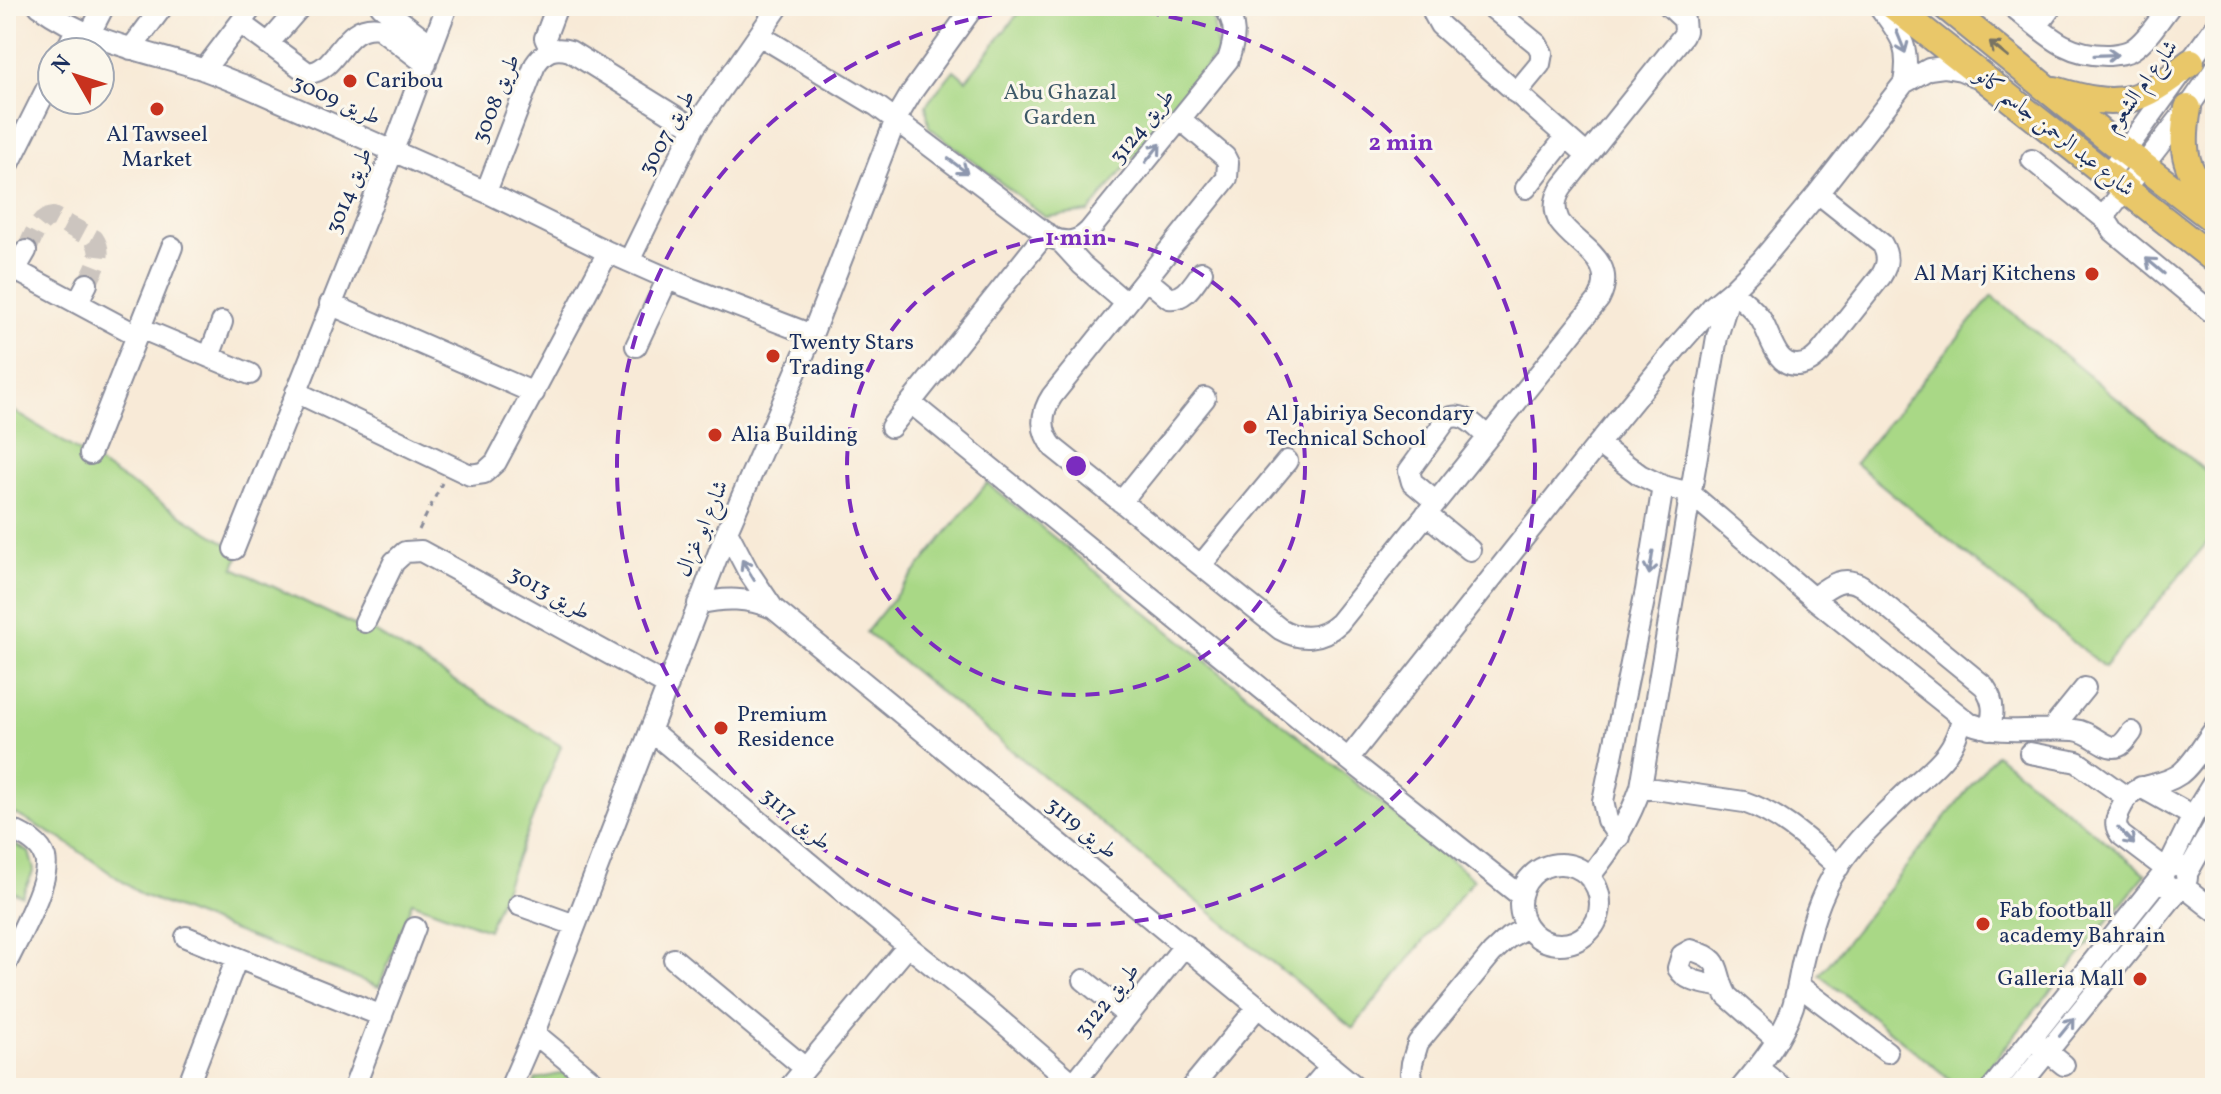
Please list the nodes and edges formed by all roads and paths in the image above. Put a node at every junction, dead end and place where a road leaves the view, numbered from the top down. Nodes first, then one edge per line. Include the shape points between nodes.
1 (39, 6) edge
2 (104, 6) edge
3 (148, 6) edge
4 (163, 6) edge
5 (253, 6) edge
6 (301, 6) edge
7 (381, 6) edge
8 (447, 6) edge
9 (779, 6) edge
10 (974, 6) edge
11 (1223, 6) edge
12 (1435, 6) edge
13 (1490, 6) edge
14 (1879, 6) edge
15 (1893, 6) edge
16 (1945, 6) edge
17 (2012, 6) edge
18 (2052, 6) edge
19 (2170, 6) edge
20 (551, 8) edge
21 (1681, 9) edge
22 (240, 23) junction
23 (2037, 26) junction
24 (2215, 27) edge
25 (82, 32) junction
26 (759, 35) junction
27 (79, 36) edge
28 (268, 44) junction
29 (126, 48) junction
30 (550, 49) junction
31 (429, 55) junction
32 (2203, 66) edge
33 (204, 70) junction
34 (1990, 82) junction
35 (1904, 83) junction
36 (2046, 87) junction
37 (1516, 93) junction
38 (2188, 108) junction
39 (36, 110) edge
40 (896, 119) junction
41 (1180, 119) junction
42 (694, 128) junction
43 (1566, 137) junction
44 (392, 153) junction
45 (1587, 155) junction
46 (2134, 159) junction
47 (2032, 160) dead end
48 (6, 170) edge
49 (2117, 182) junction
50 (1526, 188) dead end
51 (486, 192) junction
52 (1818, 193) junction
53 (2215, 206) edge
54 (2106, 220) junction
55 (2215, 221) edge
56 (1053, 237) junction
57 (172, 247) dead end
58 (26, 251) tunnel mouth
59 (608, 252) junction
60 (2215, 260) edge
61 (629, 261) junction
62 (11, 268) edge
63 (1202, 272) dead end
64 (668, 278) junction
65 (1146, 279) junction
66 (87, 284) tunnel mouth
67 (1731, 291) junction
68 (77, 303) junction
69 (1126, 303) junction
70 (330, 304) junction
71 (2215, 315) edge
72 (222, 322) dead end
73 (138, 331) junction
74 (812, 335) junction
75 (1682, 341) junction
76 (636, 346) dead end
77 (209, 357) junction
78 (1713, 360) junction
79 (250, 374) dead end
80 (296, 392) junction
81 (534, 393) junction
82 (1205, 398) dead end
83 (911, 403) junction
84 (891, 427) dead end
85 (1488, 437) junction
86 (1598, 444) junction
87 (90, 454) dead end
88 (1287, 461) dead end
89 (451, 466) junction
90 (1663, 486) junction
91 (1690, 493) junction
92 (1121, 502) junction
93 (1431, 508) junction
94 (727, 531) junction
95 (234, 549) dead end
96 (1470, 550) dead end
97 (407, 552) junction
98 (1201, 565) junction
99 (1813, 598) junction
100 (698, 604) junction
101 (773, 608) junction
102 (365, 622) dead end
103 (668, 686) junction
104 (2085, 688) dead end
105 (1962, 718) junction
106 (1989, 729) junction
107 (2215, 729) edge
108 (650, 730) junction
109 (2051, 730) junction
110 (2132, 732) dead end
111 (2030, 753) dead end
112 (1348, 759) junction
113 (2215, 780) edge
114 (1641, 787) junction
115 (2134, 792) junction
116 (2193, 816) junction
117 (2215, 824) edge
118 (6, 827) edge
119 (1619, 837) junction
120 (1839, 867) junction
121 (1589, 877) junction
122 (2174, 877) junction
123 (1521, 896) junction
124 (519, 905) dead end
125 (2215, 911) edge
126 (575, 925) junction
127 (1527, 927) junction
128 (415, 928) dead end
129 (186, 937) dead end
130 (1185, 945) junction
131 (908, 946) junction
132 (237, 958) junction
133 (674, 959) dead end
134 (6, 964) edge
135 (1084, 980) dead end
136 (1798, 985) junction
137 (1722, 987) dead end
138 (1257, 1008) junction
139 (1127, 1015) junction
140 (382, 1016) junction
141 (534, 1033) junction
142 (1777, 1040) junction
143 (2039, 1046) junction
144 (1887, 1052) dead end
145 (2064, 1065) dead end
146 (1331, 1066) junction
147 (805, 1068) junction
148 (1758, 1068) junction
149 (1072, 1086) edge
150 (187, 1088) edge
151 (354, 1088) edge
152 (510, 1088) edge
153 (601, 1088) edge
154 (789, 1088) edge
155 (1191, 1088) edge
156 (1312, 1088) edge
157 (1357, 1088) edge
158 (1414, 1088) edge
159 (1741, 1088) edge
160 (1783, 1088) edge
161 (1992, 1088) edge
162 (2018, 1088) edge

1 - 25 street, طريق 3009
2 - 25 street
3 - 29 street
4 - 29 street
5 - 22 street
6 - 28 street
7 - 31 street
8 - 31 street, طريق 3014
9 - 26 street, طريق 3007
10 - 40 street, شارع ابو غزال
11 - 41 street, طريق 3124 via 1235,42 1228,60
12 - 37 street via 1440,25
13 - 37 street via 1542,53 1540,64
14 -> 35 street via 1904,45
15 - 34 main road, شارع عبد الرحمن جاسم كانو
36 -> 16 main road, شارع عبد الرحمن جاسم كانو
17 - 23 street
18 - 23 street
23 -> 19 street via 2077,53 2119,54 2142,42
20 - 30 street via 545,38
21 - 45 street via 1683,36
22 - 28 street
22 - 33 street
24 - 32 street, شارع ام الشعوم
25 - 27 street
25 - 29 street, طريق 3009
26 - 40 street
26 - 42 street, طريق 3007
28 - 31 street via 314,74 354,33 371,27
29 - 33 street, طريق 3009
30 - 42 street, طريق 3008 via 570,51
30 - 51 street, طريق 3008 via 535,65
31 - 44 street, طريق 3014
32 - 36 main road via 2124,101 2084,99
32 - 38 street, شارع ام الشعوم
32 - 46 street, شارع ام الشعوم
33 - 44 street, طريق 3009
34 - 35 street via 1944,67
34 - 49 main road, شارع عبد الرحمن جاسم كانو
35 - 52 street
36 - 46 main road, شارع عبد الرحمن جاسم كانو
37 - 43 street
38 - 46 street, شارع ام الشعوم
38 - 53 main road via 2186,160
39 - 48 street
40 -> 56 street
40 - 74 street, شارع ابو غزال
56 -> 41 street, طريق 3124 via 1076,241 1089,231
41 - 65 street via 1221,152 1228,163 1227,178
42 - 61 street, طريق 3007
43 - 45 street
43 - 50 street
44 - 51 street, طريق 3009
44 - 70 street, طريق 3014
45 - 85 street via 1559,192 1556,214 1600,262 1603,292
46 - 49 street, شارع ام الشعوم
46 - 55 main road, شارع عبد الرحمن جاسم كانو
47 - 54 street
49 - 54 street, شارع ام الشعوم
49 - 60 main road, شارع عبد الرحمن جاسم كانو
51 - 59 street, طريق 3009
52 - 67 street
52 - 67 street via 1882,244 1887,257 1885,270 1820,353 1802,365 1782,360 1759,317
71 -> 54 street
56 - 69 street
56 - 83 street, طريق 3124
57 - 73 street
58 - 62 street
59 - 61 street, طريق 3009
59 - 81 street
61 - 64 street, طريق 3009
62 - 68 street
63 - 65 street via 1183,296 1174,299
64 - 74 street, طريق 3009
64 - 76 street
65 - 69 street
66 - 68 street
67 - 75 street
67 - 78 street
68 - 73 street
69 - 92 street via 1052,396 1042,418 1054,448
70 - 80 street, طريق 3014
70 - 81 street
72 - 77 street
73 - 77 street
73 - 87 street
74 - 94 street, شارع ابو غزال
75 - 78 street
75 - 86 street
77 - 79 street
78 - 91 street
80 - 89 street
80 - 95 street, طريق 3014
81 - 89 street via 496,462 484,473 470,475
82 - 92 street
83 - 84 street, طريق 3124
83 - 112 street
85 - 93 street
85 - 93 street via 1462,417 1447,419 1409,471
86 - 90 street
86 - 112 street
88 - 98 street
89 - 97 path
90 - 91 street
90 -> 119 street via 1603,801 1607,820
91 - 99 street
91 - 114 street
92 - 98 street
93 - 96 street
93 - 98 street via 1339,623 1318,636 1299,637 1280,629
94 - 100 street, شارع ابو غزال
101 -> 94 street
97 - 102 street via 394,562
97 - 103 street, طريق 3013 via 421,551
99 - 105 street
99 - 106 street via 1841,581 1862,586 1984,686 1993,702
100 - 101 street via 736,598
100 - 103 street, شارع ابو غزال
101 - 130 street, طريق 3119
103 - 108 street, شارع ابو غزال
104 - 109 street
105 - 106 street
105 - 120 street via 1956,741 1943,760 1891,807
106 - 109 street
107 - 115 street via 2186,769
108 - 126 street, شارع ابو غزال
108 - 131 street, طريق 3117
109 - 110 street via 2083,731 2116,747
111 - 115 street via 2077,762
112 - 123 street
113 - 116 street
114 - 119 street
114 - 120 street via 1759,807
115 - 116 street
115 -> 122 street via 2116,820 2118,832
116 - 122 street
117 - 122 street
118 - 134 street via 33,841 46,858 45,880
119 - 121 street
120 - 136 street via 1813,919
121 - 123 street via 1573,866 1545,867 1529,879
121 - 127 street via 1599,894 1598,914 1581,938 1552,944
122 - 125 street
122 - 143 street
123 - 127 street via 1520,912
124 - 126 street
126 - 141 street, شارع ابو غزال
127 - 158 street via 1492,953 1418,1043 1411,1073
128 - 140 street
129 - 132 street
130 - 138 street, طريق 3119
130 - 139 street, طريق 3122
131 - 147 street
131 - 149 street, طريق 3117
132 - 140 street
132 - 150 street
133 - 147 street
135 - 139 street
136 - 142 street
136 - 144 street
137 - 142 street
138 - 146 street, طريق 3119
138 - 155 street
139 - 149 street, طريق 3122
140 - 151 street
141 - 152 street, شارع ابو غزال
141 - 153 street
142 - 148 street
143 - 145 street
143 - 161 street
143 - 162 street
146 - 156 street
146 - 157 street, طريق 3119
147 - 154 street
148 - 159 street
148 - 160 street

